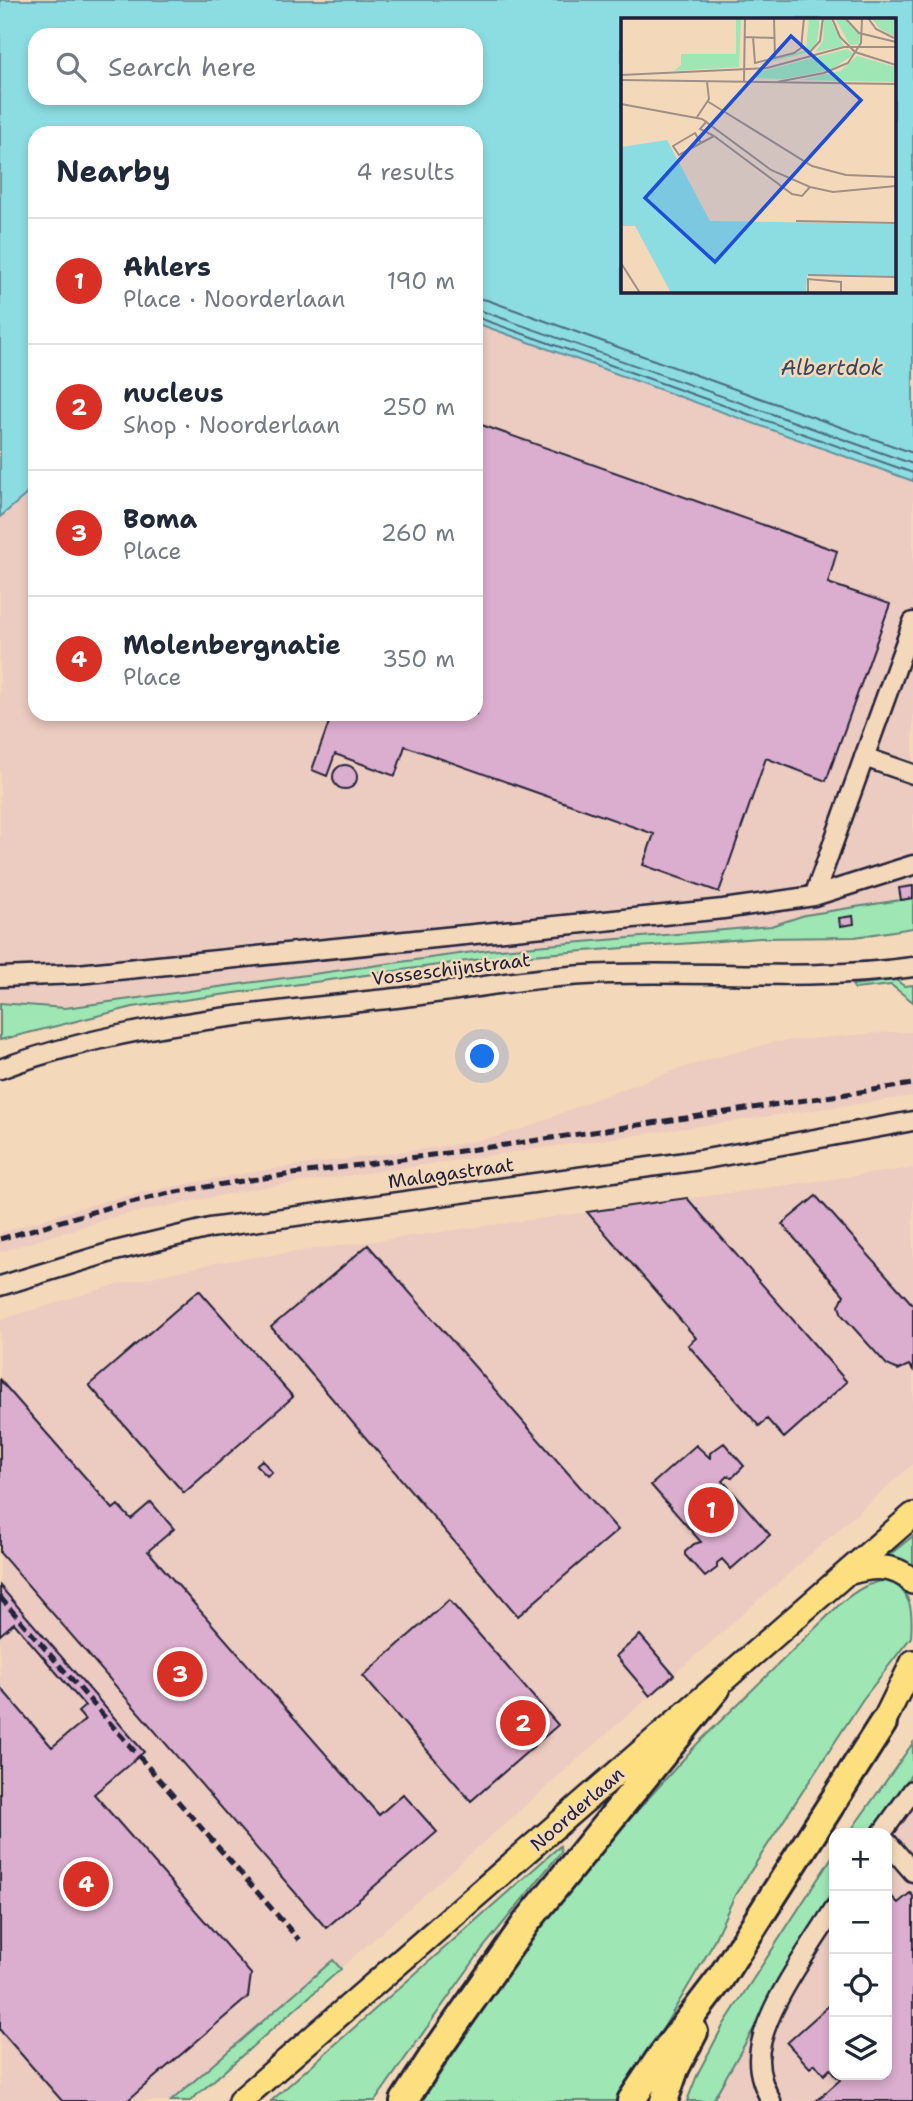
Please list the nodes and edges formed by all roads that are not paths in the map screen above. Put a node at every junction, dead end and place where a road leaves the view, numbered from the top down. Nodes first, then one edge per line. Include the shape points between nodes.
1 (913, 622) edge
2 (864, 757) junction
3 (913, 774) edge
4 (913, 865) edge
5 (814, 896) junction
6 (913, 967) edge
7 (0, 977) edge
8 (0, 1069) edge
9 (913, 1121) edge
10 (0, 1286) edge
11 (913, 1515) edge
12 (845, 1574) junction
13 (913, 1581) edge
14 (913, 1662) edge
15 (913, 1683) edge
16 (716, 1689) junction
17 (913, 1696) edge
18 (883, 1723) junction
19 (913, 1790) edge
20 (886, 1828) edge
21 (892, 1848) edge
22 (913, 1872) edge
23 (829, 1917) edge
24 (720, 1979) junction
25 (240, 2101) edge
26 (404, 2101) edge
27 (631, 2101) edge
28 (664, 2101) edge
29 (771, 2101) edge

1 - 2 street
2 - 3 street
2 - 5 street
4 - 5 street
5 - 7 street via 709,911 78,974
6 - 8 street, Vosseschijnstraat via 845,974 544,978 191,1022 52,1052
9 - 10 street, Malagastraat via 700,1160 210,1228
11 - 12 main road, Noorderlaan
12 - 13 main road via 877,1567 893,1569
12 - 16 main road, Noorderlaan
14 - 18 main road
15 - 18 main road
16 - 25 main road, Noorderlaan
16 - 26 highway via 526,1923
17 - 18 main road
18 - 24 highway
19 - 20 street
21 - 22 street
23 - 29 street via 764,2031 759,2058 762,2082
24 - 27 highway
24 - 28 highway

